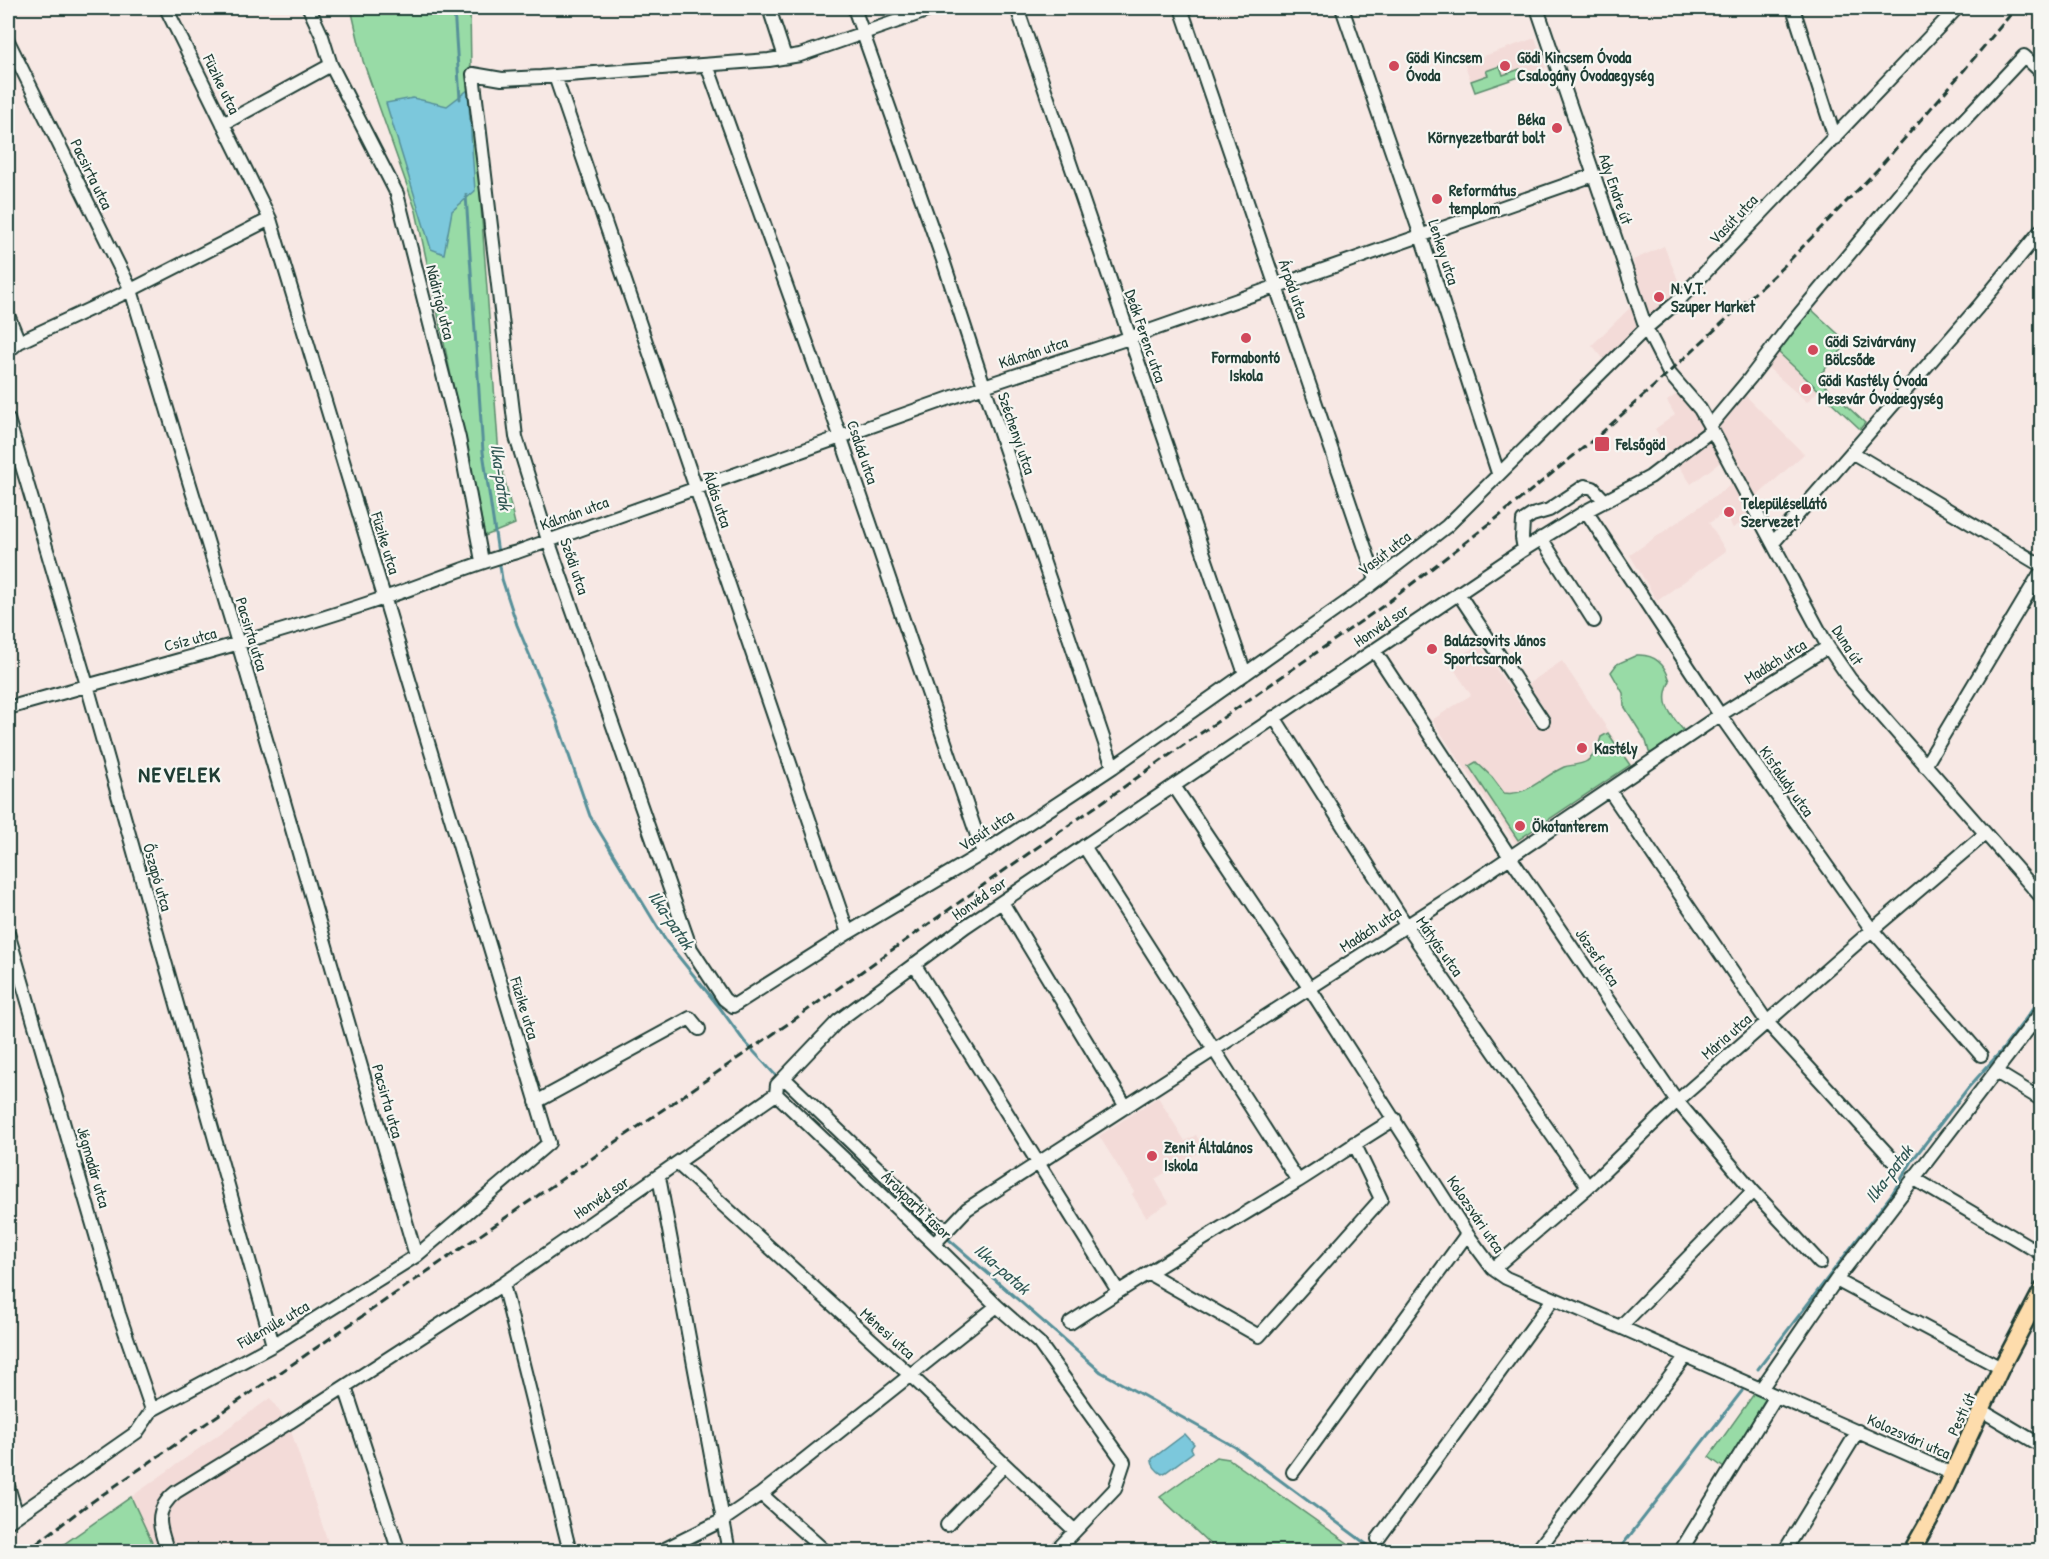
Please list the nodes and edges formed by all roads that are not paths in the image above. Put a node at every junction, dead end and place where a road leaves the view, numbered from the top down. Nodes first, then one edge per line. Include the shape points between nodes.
1 (166, 8) edge
2 (309, 8) edge
3 (769, 8) edge
4 (854, 8) edge
5 (935, 8) edge
6 (1017, 8) edge
7 (1181, 8) edge
8 (1342, 8) edge
9 (1537, 8) edge
10 (1793, 8) edge
11 (1957, 8) edge
12 (863, 32) junction
13 (8, 41) edge
14 (785, 57) junction
15 (331, 64) junction
16 (707, 65) junction
17 (2042, 73) edge
18 (555, 76) junction
19 (223, 124) junction
20 (1835, 138) junction
21 (1594, 175) junction
22 (270, 219) junction
23 (2042, 229) edge
24 (1421, 236) junction
25 (1275, 286) junction
26 (131, 290) junction
27 (8, 315) edge
28 (1646, 328) junction
29 (1129, 338) junction
30 (19, 342) junction
31 (8, 351) edge
32 (1673, 377) joint
33 (984, 386) junction
34 (8, 419) edge
35 (1711, 428) junction
36 (841, 438) junction
37 (1853, 453) junction
38 (1498, 473) junction
39 (696, 487) junction
40 (1605, 501) junction
41 (1586, 511) junction
42 (1540, 538) junction
43 (548, 540) junction
44 (1773, 543) junction
45 (1524, 549) junction
46 (487, 560) junction
47 (2042, 568) edge
48 (1376, 580) junction
49 (1458, 593) junction
50 (385, 598) junction
51 (1594, 621) dead end
52 (238, 643) junction
53 (1828, 647) junction
54 (1374, 650) junction
55 (1245, 674) junction
56 (87, 685) junction
57 (8, 708) edge
58 (1720, 716) junction
59 (1274, 717) junction
60 (1543, 721) dead end
61 (1925, 766) junction
62 (1113, 767) junction
63 (1173, 786) junction
64 (1609, 790) junction
65 (1985, 834) junction
66 (1084, 846) junction
67 (983, 853) junction
68 (1510, 857) junction
69 (2042, 898) edge
70 (1002, 902) junction
71 (1406, 925) junction
72 (1872, 930) junction
73 (8, 933) edge
74 (848, 933) junction
75 (914, 964) junction
76 (1309, 988) junction
77 (734, 1006) joint
78 (2042, 1011) edge
79 (1767, 1022) junction
80 (699, 1029) dead end
81 (1215, 1051) junction
82 (1981, 1055) dead end
83 (1996, 1072) junction
84 (780, 1084) junction
85 (2042, 1100) edge
86 (1677, 1101) junction
87 (536, 1102) junction
88 (1126, 1107) junction
89 (1395, 1119) junction
90 (549, 1143) joint
91 (1354, 1143) junction
92 (1894, 1161) dead end
93 (678, 1164) junction
94 (1037, 1164) junction
95 (659, 1177) junction
96 (1912, 1178) junction
97 (1298, 1181) junction
98 (1588, 1187) junction
99 (1753, 1191) junction
100 (1467, 1233) junction
101 (942, 1235) junction
102 (2042, 1254) edge
103 (416, 1256) junction
104 (1820, 1263) dead end
105 (1493, 1269) junction
106 (1148, 1273) junction
107 (1836, 1280) junction
108 (503, 1284) junction
109 (2042, 1290) edge
110 (1118, 1292) junction
111 (1553, 1299) junction
112 (997, 1306) junction
113 (1070, 1323) dead end
114 (1620, 1327) junction
115 (273, 1345) junction
116 (1686, 1356) junction
117 (2001, 1368) junction
118 (909, 1374) junction
119 (345, 1387) junction
120 (1757, 1387) junction
121 (1776, 1396) junction
122 (152, 1410) junction
123 (1983, 1411) junction
124 (1858, 1431) junction
125 (2042, 1446) edge
126 (1004, 1466) junction
127 (1293, 1472) dead end
128 (1953, 1474) junction
129 (8, 1486) edge
130 (761, 1494) junction
131 (12, 1519) edge
132 (723, 1520) junction
133 (947, 1525) dead end
134 (1074, 1530) junction
135 (1378, 1539) dead end
136 (168, 1551) edge
137 (399, 1551) edge
138 (570, 1551) edge
139 (659, 1551) edge
140 (729, 1551) edge
141 (826, 1551) edge
142 (1055, 1551) edge
143 (1536, 1551) edge
144 (1680, 1551) edge
145 (1784, 1551) edge
146 (1911, 1551) edge

1 - 19 street, Füzike utca
2 - 15 street, Nádirigó utca
3 - 14 street
4 - 12 street, Széchenyi utca
5 - 12 street
6 - 29 street, Deák Ferenc utca
7 - 25 street, Árpád utca
8 - 24 street, Lenkey utca
9 - 21 street, Ady Endre út
10 - 20 street
11 - 20 street, Vasút utca
12 - 14 street
12 - 33 street, Széchenyi utca
13 - 26 street, Pacsirta utca
14 - 16 street
15 - 19 street
15 - 46 street, Nádirigó utca via 397,194
16 - 18 street
16 - 36 street, Család utca
17 - 35 street, Honvéd sor via 2024,56 1932,153
18 - 39 street, Áldás utca
18 - 43 street, Sződi utca via 502,79 473,74 516,437
19 - 22 street, Füzike utca
20 - 28 street, Vasút utca via 1677,302
21 - 24 street, Kálmán utca
21 - 28 street, Ady Endre út
22 - 26 street
22 - 50 street, Füzike utca
23 - 37 street
24 - 25 street, Kálmán utca
24 - 38 street, Lenkey utca
25 - 29 street, Kálmán utca
25 - 48 street, Árpád utca
26 - 30 street
26 - 52 street, Pacsirta utca
27 - 30 street
28 - 32 street, Ady Endre út
28 - 38 street, Vasút utca
29 - 33 street, Kálmán utca
29 - 55 street, Deák Ferenc utca
30 - 31 street
32 - 35 street, Duna út
33 - 36 street, Kálmán utca
33 - 62 street, Széchenyi utca
34 - 56 street, Őszapó utca
35 - 40 street, Honvéd sor via 1650,477
35 - 44 street, Duna út
36 - 39 street, Kálmán utca
36 - 67 street, Család utca
37 - 44 street
37 - 47 street
38 - 48 street, Vasút utca via 1446,526
39 - 43 street, Kálmán utca
39 - 74 street, Áldás utca
40 - 41 street, Honvéd sor
40 - 45 street via 1593,488 1585,486 1549,510 1532,515 1523,521
41 - 42 street, Honvéd sor
41 - 58 street, Kisfaludy utca
42 - 45 street, Honvéd sor
42 - 51 street
43 - 46 street, Kálmán utca
43 - 77 street, Sződi utca via 691,949 724,999
44 - 53 street, Duna út
45 - 49 street, Honvéd sor
46 - 50 street, Csíz utca
47 - 61 street
48 - 55 street, Vasút utca
49 - 54 street, Honvéd sor
49 - 60 street
50 - 52 street, Csíz utca
50 - 87 street, Füzike utca
52 - 56 street, Csíz utca
52 - 103 street, Pacsirta utca
53 - 58 street, Madách utca
53 - 61 street, Duna út via 1856,687
54 - 59 street, Honvéd sor
54 - 68 street, József utca
55 - 62 street, Vasút utca
56 - 57 street, Csíz utca
56 - 115 street, Őszapó utca
58 - 64 street, Madách utca
58 - 72 street, Kisfaludy utca
59 - 63 street, Honvéd sor
59 - 71 street, Mátyás utca
61 - 65 street, Duna út
62 - 67 street, Vasút utca
63 - 66 street, Honvéd sor
63 - 76 street, Kolozsvári utca
64 - 68 street, Madách utca
64 - 79 street
65 - 69 street, Duna út
65 - 72 street, Mária utca
66 - 70 street, Honvéd sor
66 - 81 street
67 - 74 street, Vasút utca
68 - 71 street, Madách utca
68 - 86 street, József utca
70 - 75 street, Honvéd sor
70 - 88 street
71 - 76 street, Madách utca
71 - 98 street, Mátyás utca
72 - 79 street, Mária utca
72 - 82 street, Kisfaludy utca
73 - 122 street, Jégmadár utca via 119,1314
74 - 77 street, Vasút utca
75 - 84 street, Honvéd sor via 838,1021
75 - 94 street
76 - 81 street, Madách utca
76 - 89 street, Kolozsvári utca
78 - 83 street
79 - 86 street, Mária utca
79 - 92 street
80 - 87 street via 690,1018
81 - 88 street, Madách utca
81 - 97 street
83 - 85 street
83 - 96 street
84 - 93 street, Honvéd sor
84 - 101 street, Árokparti fasor
84 - 101 street, Árokparti fasor via 936,1224
86 - 98 street, Mária utca
86 - 99 street, József utca
87 - 90 street, Füzike utca
88 - 94 street, Madách utca
89 - 91 street
89 - 100 street, Kolozsvári utca
90 - 103 street, Fülemüle utca
91 - 97 street
91 - 106 street via 1381,1199 1259,1336
93 - 95 street, Honvéd sor
93 - 118 street, Ménesi utca
94 - 101 street, Madách utca via 967,1209
94 - 110 street
95 - 108 street, Honvéd sor
95 - 132 street
96 - 102 street
96 - 107 street
97 - 106 street
98 - 105 street, Mária utca
99 - 104 street, József utca
99 - 114 street
100 - 105 street, Kolozsvári utca
100 - 127 street
101 - 112 street, Árokparti fasor
103 - 115 street, Fülemüle utca
105 - 111 street, Kolozsvári utca
106 - 110 street
107 - 117 street
107 - 120 street
108 - 119 street, Honvéd sor
108 - 138 street
109 - 117 main road, Pesti út
110 - 113 street
111 - 114 street, Kolozsvári utca
111 - 135 street
112 - 118 street
112 - 134 street, Árokparti fasor via 1039,1343 1124,1462 1115,1489
114 - 116 street, Kolozsvári utca
115 - 122 street, Fülemüle utca
116 - 120 street, Kolozsvári utca
116 - 143 street
117 - 123 main road, Pesti út
118 - 126 street, Ménesi utca
118 - 130 street
119 - 136 street, Honvéd sor via 167,1498 159,1521
119 - 137 street
120 - 121 street, Kolozsvári utca
121 - 124 street, Kolozsvári utca
121 - 144 street
122 - 131 street, Fülemüle utca via 137,1432
123 - 125 street
123 - 128 main road, Pesti út
124 - 128 street, Kolozsvári utca
124 - 145 street
126 - 133 street
126 - 134 street, Ménesi utca
128 - 146 main road, Pesti út
129 - 131 street
130 - 132 street
130 - 141 street
132 - 139 street
132 - 140 street
134 - 142 street

